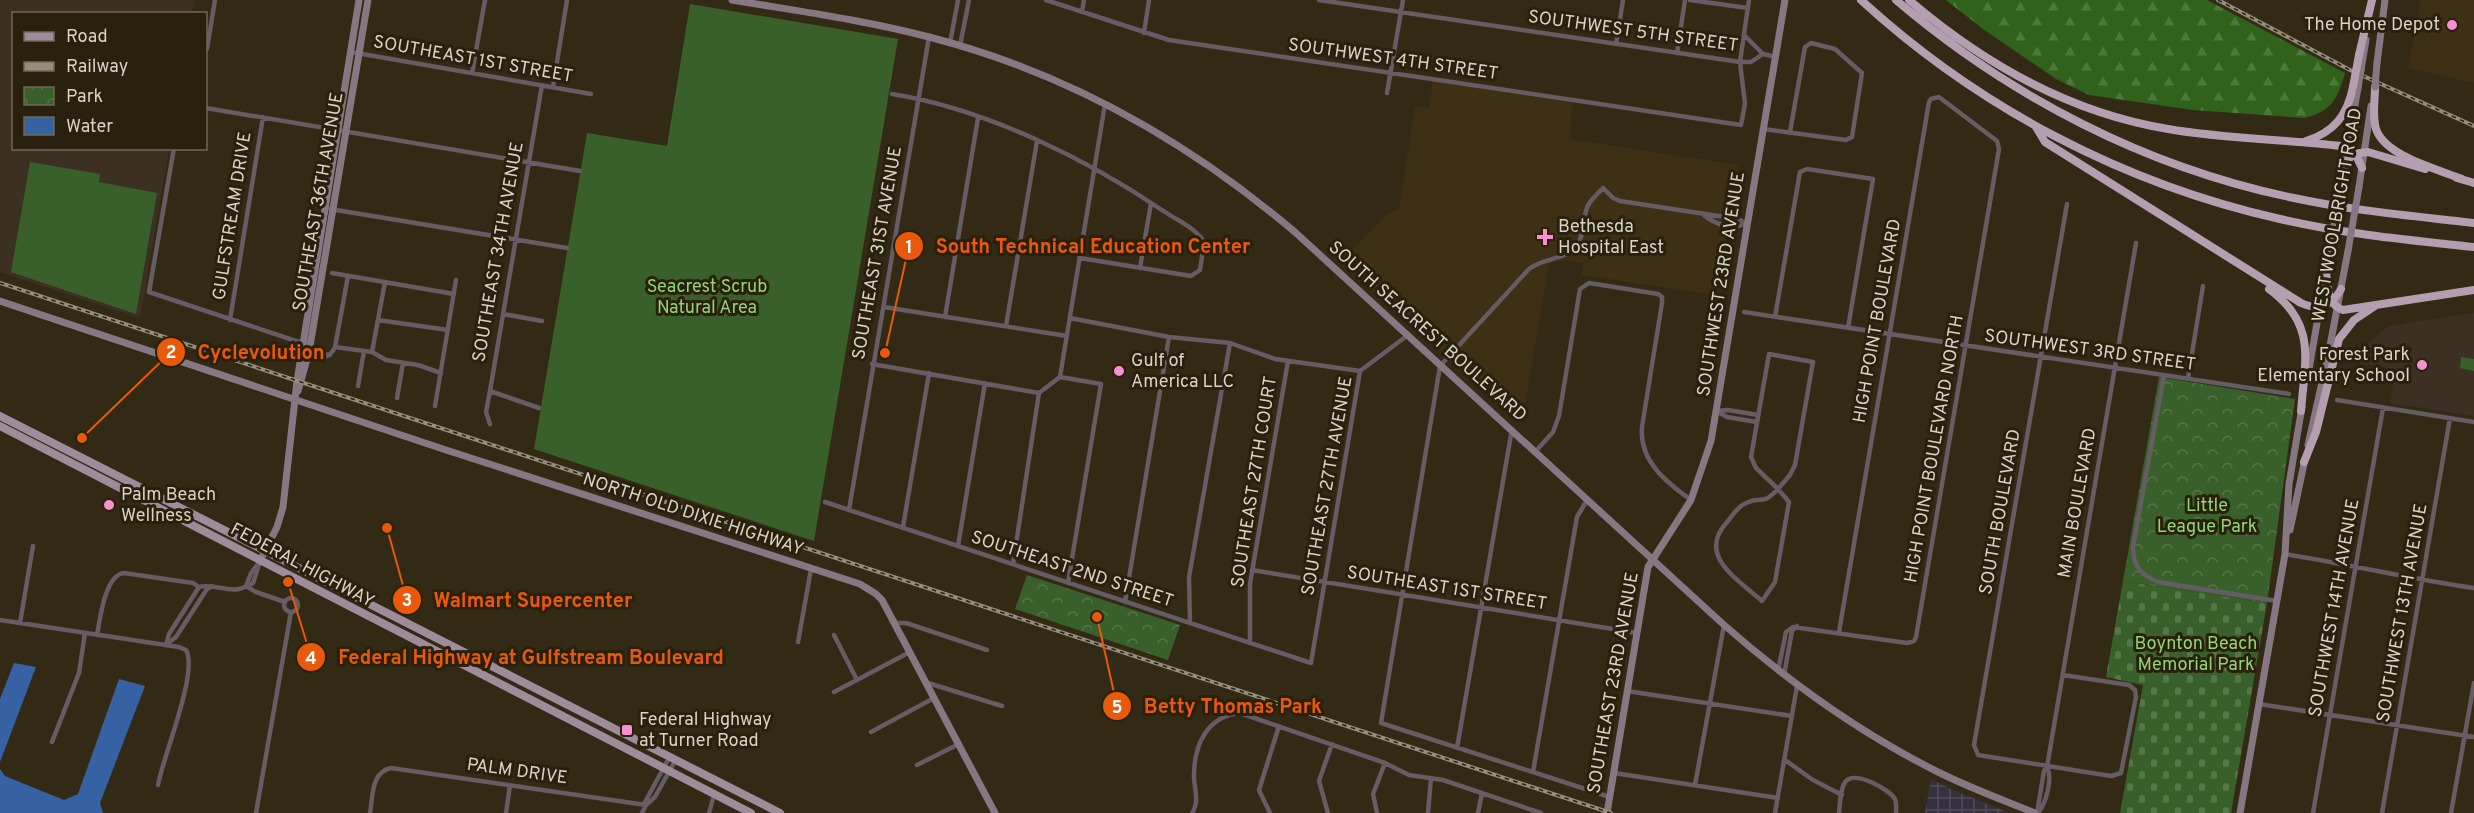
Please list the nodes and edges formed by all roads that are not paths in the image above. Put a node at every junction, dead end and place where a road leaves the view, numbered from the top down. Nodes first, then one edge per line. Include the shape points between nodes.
1 (215, 0) edge
2 (359, 0) edge
3 (369, 0) edge
4 (485, 0) edge
5 (567, 0) edge
6 (732, 0) edge
7 (958, 0) edge
8 (969, 0) edge
9 (1046, 0) edge
10 (1084, 0) edge
11 (1149, 0) edge
12 (1319, 0) edge
13 (1403, 0) edge
14 (1623, 0) edge
15 (1685, 0) edge
16 (1690, 0) edge
17 (1749, 0) edge
18 (1785, 0) edge
19 (1861, 0) edge
20 (1896, 0) edge
21 (1909, 0) edge
22 (2372, 0) edge
23 (2385, 0) edge
24 (1748, 8) junction
25 (1082, 12) junction
26 (1401, 12) junction
27 (1144, 33) junction
28 (1744, 34) junction
29 (929, 37) junction
30 (950, 43) junction
31 (1616, 44) junction
32 (960, 46) junction
33 (207, 49) edge
34 (351, 52) junction
35 (1677, 53) junction
36 (360, 54) junction
37 (1763, 54) junction
38 (1776, 57) junction
39 (1740, 62) junction
40 (1390, 73) junction
41 (472, 74) junction
42 (542, 85) junction
43 (552, 87) junction
44 (2375, 87) joint
45 (2355, 88) junction
46 (1387, 93) dead end
47 (591, 94) dead end
48 (892, 94) dead end
49 (2374, 98) junction
50 (919, 99) junction
51 (1105, 104) junction
52 (207, 108) edge
53 (263, 117) junction
54 (978, 118) junction
55 (2036, 127) junction
56 (1763, 129) junction
57 (342, 130) junction
58 (1790, 132) junction
59 (1037, 141) junction
60 (2301, 143) junction
61 (1999, 145) joint
62 (174, 150) edge
63 (2351, 150) junction
64 (2365, 152) junction
65 (528, 162) junction
66 (2344, 165) joint
67 (2362, 168) junction
68 (1095, 169) junction
69 (580, 171) dead end
70 (2462, 179) junction
71 (2474, 183) edge
72 (1151, 203) junction
73 (2067, 204) dead end
74 (329, 209) junction
75 (1747, 224) junction
76 (2474, 224) edge
77 (515, 240) junction
78 (2136, 243) dead end
79 (2474, 247) edge
80 (567, 248) dead end
81 (1080, 258) junction
82 (1140, 268) junction
83 (2326, 272) junction
84 (332, 273) dead end
85 (2251, 273) junction
86 (348, 276) junction
87 (456, 280) dead end
88 (385, 282) junction
89 (2204, 286) dead end
90 (2341, 290) joint
91 (2474, 290) edge
92 (454, 294) junction
93 (0, 301) edge
94 (2335, 305) junction
95 (2375, 306) junction
96 (884, 307) junction
97 (2320, 307) junction
98 (1744, 312) dead end
99 (503, 314) junction
100 (945, 317) junction
101 (1775, 317) junction
102 (1070, 318) junction
103 (230, 320) junction
104 (378, 320) junction
105 (542, 321) dead end
106 (1006, 326) junction
107 (1848, 328) junction
108 (448, 330) junction
109 (1890, 334) junction
110 (1408, 335) junction
111 (1067, 336) junction
112 (1169, 337) junction
113 (1230, 343) junction
114 (335, 347) junction
115 (1966, 347) junction
116 (364, 351) junction
117 (304, 352) junction
118 (372, 352) junction
119 (2041, 358) junction
120 (1288, 361) junction
121 (403, 363) junction
122 (872, 364) junction
123 (1440, 366) junction
124 (2115, 368) junction
125 (1360, 371) junction
126 (441, 373) junction
127 (929, 373) junction
128 (2164, 375) junction
129 (1060, 377) junction
130 (2188, 378) junction
131 (985, 382) junction
132 (358, 386) dead end
133 (490, 392) junction
134 (1039, 393) junction
135 (2289, 394) dead end
136 (397, 398) dead end
137 (295, 399) junction
138 (2337, 400) dead end
139 (435, 406) dead end
140 (539, 408) dead end
141 (2383, 408) junction
142 (1716, 411) junction
143 (2301, 411) junction
144 (1758, 415) junction
145 (0, 416) edge
146 (2450, 418) junction
147 (1757, 422) junction
148 (2474, 422) edge
149 (490, 424) dead end
150 (0, 426) edge
151 (1512, 429) junction
152 (1535, 452) junction
153 (2304, 462) junction
154 (103, 468) junction
155 (87, 471) junction
156 (102, 479) junction
157 (125, 480) junction
158 (1779, 489) junction
159 (1587, 500) junction
160 (1691, 501) junction
161 (825, 502) dead end
162 (849, 510) junction
163 (903, 527) junction
164 (2287, 538) junction
165 (33, 546) dead end
166 (958, 546) junction
167 (265, 552) junction
168 (2285, 554) junction
169 (1653, 559) junction
170 (260, 561) junction
171 (1013, 564) junction
172 (2357, 566) junction
173 (811, 569) junction
174 (1252, 570) junction
175 (2423, 580) junction
176 (1324, 582) junction
177 (1068, 583) junction
178 (213, 585) junction
179 (246, 586) junction
180 (199, 587) junction
181 (2474, 588) edge
182 (1402, 596) junction
183 (285, 602) junction
184 (1125, 602) junction
185 (2277, 602) junction
186 (1480, 609) junction
187 (291, 612) junction
188 (0, 620) edge
189 (1558, 622) junction
190 (20, 623) junction
191 (895, 623) junction
192 (1190, 623) junction
193 (408, 624) junction
194 (1724, 625) junction
195 (387, 627) junction
196 (1839, 632) junction
197 (85, 633) junction
198 (1637, 633) junction
199 (97, 635) junction
200 (834, 635) dead end
201 (408, 638) junction
202 (798, 642) dead end
203 (1250, 643) junction
204 (166, 645) junction
205 (987, 650) dead end
206 (910, 652) junction
207 (466, 654) junction
208 (1311, 663) joint
209 (462, 665) junction
210 (1781, 673) junction
211 (2063, 675) junction
212 (857, 680) junction
213 (926, 682) junction
214 (2474, 682) edge
215 (1797, 686) junction
216 (1627, 691) junction
217 (834, 692) dead end
218 (544, 694) junction
219 (934, 698) junction
220 (1709, 704) junction
221 (2259, 704) junction
222 (1002, 706) dead end
223 (2330, 715) junction
224 (1792, 716) junction
225 (2397, 725) junction
226 (1279, 726) junction
227 (872, 732) dead end
228 (2464, 736) junction
229 (2474, 737) edge
230 (52, 742) dead end
231 (958, 744) junction
232 (1332, 744) junction
233 (1457, 748) junction
234 (672, 760) junction
235 (1785, 760) junction
236 (1385, 763) junction
237 (917, 765) dead end
238 (2047, 767) junction
239 (666, 770) junction
240 (1533, 772) junction
241 (1614, 772) junction
242 (1431, 778) junction
243 (159, 785) dead end
244 (510, 785) junction
245 (1695, 785) junction
246 (1482, 793) junction
247 (714, 795) junction
248 (1842, 795) junction
249 (1610, 797) junction
250 (1778, 798) junction
251 (646, 805) junction
252 (256, 813) edge
253 (370, 813) edge
254 (506, 813) edge
255 (642, 813) edge
256 (709, 813) edge
257 (752, 813) edge
258 (780, 813) edge
259 (995, 813) edge
260 (1192, 813) edge
261 (1269, 813) edge
262 (1328, 813) edge
263 (1377, 813) edge
264 (1428, 813) edge
265 (1478, 813) edge
266 (1541, 813) edge
267 (1607, 813) edge
268 (1775, 813) edge
269 (1839, 813) edge
270 (1896, 813) edge
271 (2037, 813) edge
272 (2240, 813) edge
273 (2313, 813) edge
274 (2382, 813) edge
275 (2451, 813) edge

1 - 33 street
2 - 34 street, SOUTHEAST 36TH AVENUE
3 - 36 street, SOUTHEAST 36TH AVENUE
4 - 41 street
5 - 43 street
6 - 29 street, SOUTH SEACREST BOULEVARD
7 - 30 street
8 - 32 street
9 - 25 street, SOUTHWEST 4TH STREET
10 - 25 street
11 - 27 street
12 - 26 street, SOUTHWEST 5TH STREET
13 - 26 street
14 - 31 street
15 - 35 street
16 - 24 street
17 - 24 street
18 - 38 street, SOUTHWEST 23RD AVENUE
19 - 55 highway via 1956,77
20 - 76 highway via 2015,87 2098,132 2158,158 2293,198
21 - 60 highway via 1958,39 2016,77 2095,111 2168,129
22 - 45 highway, bridge
23 - 44 street, WEST WOOLBRIGHT ROAD, bridge
24 - 28 street
25 - 27 street, SOUTHWEST 4TH STREET
26 - 31 street, SOUTHWEST 5TH STREET
26 - 40 street
27 - 40 street, SOUTHWEST 4TH STREET
28 - 37 street, SOUTHWEST 5TH STREET
28 - 39 street
29 - 30 street, SOUTH SEACREST BOULEVARD
29 - 50 street, SOUTHEAST 31ST AVENUE
30 - 32 street, SOUTH SEACREST BOULEVARD
31 - 35 street, SOUTHWEST 5TH STREET
32 - 51 street, SOUTH SEACREST BOULEVARD via 1047,77
34 - 36 street, SOUTHEAST 1ST STREET
34 - 57 street, SOUTHEAST 36TH AVENUE
35 - 39 street, SOUTHWEST 5TH STREET
36 - 41 street, SOUTHEAST 1ST STREET
36 - 57 street, SOUTHEAST 36TH AVENUE
37 - 38 street, SOUTHWEST 5TH STREET
37 - 39 street, SOUTHWEST 5TH STREET via 1751,62
38 - 56 street, SOUTHWEST 23RD AVENUE
39 - 40 street, SOUTHWEST 4TH STREET via 1745,104 1741,125
40 - 46 street
41 - 42 street, SOUTHEAST 1ST STREET
42 - 43 street, SOUTHEAST 1ST STREET
42 - 65 street, SOUTHEAST 34TH AVENUE
43 - 47 street, SOUTHEAST 1ST STREET
44 - 49 highway
45 - 60 highway via 2337,125
45 - 63 street, WEST WOOLBRIGHT ROAD
48 - 50 street
49 - 64 street, WEST WOOLBRIGHT ROAD
49 - 70 highway via 2375,126 2385,144
50 - 54 street
50 - 96 street, SOUTHEAST 31ST AVENUE
51 - 68 street
51 - 110 street, SOUTH SEACREST BOULEVARD via 1183,148 1238,186
52 - 53 street
53 - 57 street
53 - 103 street, GULFSTREAM DRIVE
54 - 59 street
54 - 100 street
55 - 79 highway via 2138,175 2244,211 2341,231
55 - 85 highway via 2045,142
56 - 58 street
56 - 75 street, SOUTHWEST 23RD AVENUE
57 - 65 street
57 - 74 street, SOUTHEAST 36TH AVENUE
58 - 58 street via 1846,140 1852,137 1862,73 1833,47 1814,43 1805,47
59 - 68 street
59 - 106 street
60 - 63 highway
61 - 109 street, HIGH POINT BOULEVARD via 1942,98 1935,97 1929,102
61 - 115 street, HIGH POINT BOULEVARD NORTH
62 - 103 street via 149,292
63 - 64 highway
63 - 66 highway
63 - 67 highway
64 - 67 street, WEST WOOLBRIGHT ROAD
64 - 70 highway
65 - 69 street
65 - 77 street, SOUTHEAST 34TH AVENUE
66 - 83 street, WEST WOOLBRIGHT ROAD, bridge
67 - 90 street, WEST WOOLBRIGHT ROAD, bridge
68 - 72 street
68 - 81 street
70 - 71 highway
72 - 82 street
72 - 82 street via 1201,237 1204,247 1200,270 1195,275
73 - 119 street, SOUTH BOULEVARD
74 - 77 street
74 - 117 street, SOUTHEAST 36TH AVENUE
74 - 117 street, SOUTHEAST 36TH AVENUE
75 - 123 street via 1725,225 1704,215 1620,201 1603,188 1589,203 1578,245 1529,269
75 - 142 street, SOUTHWEST 23RD AVENUE
77 - 80 street
77 - 99 street, SOUTHEAST 34TH AVENUE
78 - 124 street, MAIN BOULEVARD
81 - 82 street
81 - 102 street
83 - 94 highway
83 - 97 street, WEST WOOLBRIGHT ROAD
84 - 86 street
85 - 97 highway via 2305,305
85 - 143 highway via 2286,304 2300,328 2307,356
86 - 88 street
86 - 114 street
87 - 92 street
88 - 92 street
88 - 104 street
89 - 130 street
90 - 94 highway
91 - 95 highway
92 - 108 street
93 - 137 street, NORTH OLD DIXIE HIGHWAY
94 - 95 highway via 2350,310
94 - 97 highway
94 - 153 street, WEST WOOLBRIGHT ROAD
95 - 153 highway via 2354,320 2339,339 2316,432
96 - 100 street
96 - 122 street, SOUTHEAST 31ST AVENUE
97 - 143 street, WEST WOOLBRIGHT ROAD
98 - 101 street, SOUTHWEST 3RD STREET
99 - 105 street
99 - 133 street, SOUTHEAST 34TH AVENUE
100 - 106 street
101 - 107 street, SOUTHWEST 3RD STREET
101 - 107 street via 1800,172 1807,169 1873,179
102 - 111 street
102 - 112 street
103 - 117 street
104 - 108 street
104 - 118 street
106 - 111 street
107 - 109 street, SOUTHWEST 3RD STREET
108 - 126 street
109 - 115 street, SOUTHWEST 3RD STREET
109 - 196 street, HIGH POINT BOULEVARD
110 - 123 street, SOUTH SEACREST BOULEVARD
110 - 125 street, SOUTHEAST 27TH AVENUE
111 - 129 street
112 - 113 street
112 - 184 street
113 - 120 street
113 - 192 street via 1189,577
114 - 116 street
114 - 117 street via 323,358
115 - 119 street, SOUTHWEST 3RD STREET
115 - 196 street, HIGH POINT BOULEVARD NORTH via 1916,637 1907,643
116 - 118 street
116 - 132 street
117 - 137 street, SOUTHEAST 36TH AVENUE
118 - 121 street
119 - 124 street, SOUTHWEST 3RD STREET
119 - 238 street, SOUTH BOULEVARD via 1974,745 1981,756
120 - 125 street
120 - 174 street, SOUTHEAST 27TH COURT
121 - 126 street
121 - 136 street
122 - 127 street
122 - 162 street, SOUTHEAST 31ST AVENUE
123 - 151 street, SOUTH SEACREST BOULEVARD
123 - 182 street
124 - 128 street, SOUTHWEST 3RD STREET
124 - 211 street, MAIN BOULEVARD
125 - 176 street, SOUTHEAST 27TH AVENUE
126 - 139 street
127 - 131 street
127 - 163 street
128 - 130 street, SOUTHWEST 3RD STREET
128 - 185 street via 2133,561 2147,578 2158,582
129 - 134 street
129 - 177 street via 1101,384
130 - 135 street, SOUTHWEST 3RD STREET
131 - 134 street
131 - 166 street
133 - 140 street
133 - 149 street, SOUTHEAST 34TH AVENUE via 486,412
134 - 171 street
137 - 167 street, SOUTHEAST 36TH AVENUE via 283,507
137 - 173 street, NORTH OLD DIXIE HIGHWAY
138 - 141 street
141 - 146 street
141 - 172 street, SOUTHWEST 14TH AVENUE
142 - 144 street
142 - 147 street
142 - 160 street, SOUTHWEST 23RD AVENUE via 1706,461
143 - 164 street, WEST WOOLBRIGHT ROAD via 2289,484
144 - 147 street
144 - 158 street via 1768,354 1813,362 1795,465
145 - 154 main road, FEDERAL HIGHWAY
146 - 148 street
146 - 175 street, SOUTHWEST 13TH AVENUE
147 - 158 street via 1752,461
150 - 155 main road, FEDERAL HIGHWAY
151 - 152 street, SOUTH SEACREST BOULEVARD
151 - 186 street
152 - 159 street, SOUTH SEACREST BOULEVARD
152 - 160 street via 1553,432 1559,416 1580,289 1589,283 1658,294 1662,297 1642,427 1643,449 1656,470
153 - 164 street, WEST WOOLBRIGHT ROAD
154 - 155 main road
154 - 157 main road, FEDERAL HIGHWAY
155 - 156 main road, FEDERAL HIGHWAY
156 - 157 main road
156 - 170 main road, FEDERAL HIGHWAY
157 - 167 main road, FEDERAL HIGHWAY
158 - 158 street via 1767,500 1743,504 1720,530 1715,543 1721,563 1762,601 1775,582 1789,502
159 - 169 street, SOUTH SEACREST BOULEVARD
159 - 189 street via 1576,517
160 - 169 street, SOUTHWEST 23RD AVENUE
161 - 162 street, SOUTHEAST 2ND STREET
162 - 163 street, SOUTHEAST 2ND STREET
163 - 166 street, SOUTHEAST 2ND STREET
164 - 168 street, WEST WOOLBRIGHT ROAD
165 - 190 street
166 - 171 street, SOUTHEAST 2ND STREET
167 - 170 street, SOUTHEAST 36TH AVENUE
167 - 193 main road, FEDERAL HIGHWAY
168 - 172 street
168 - 185 street, WEST WOOLBRIGHT ROAD
169 - 194 street, SOUTH SEACREST BOULEVARD
169 - 198 street, SOUTHEAST 23RD AVENUE via 1648,567
170 - 179 street via 253,583
170 - 195 main road, FEDERAL HIGHWAY
171 - 177 street, SOUTHEAST 2ND STREET
172 - 175 street
172 - 223 street, SOUTHWEST 14TH AVENUE
173 - 191 street, NORTH OLD DIXIE HIGHWAY via 873,591
173 - 202 street
174 - 176 street, SOUTHEAST 1ST STREET
174 - 203 street, SOUTHEAST 27TH COURT
175 - 181 street
175 - 225 street, SOUTHWEST 13TH AVENUE
176 - 182 street, SOUTHEAST 1ST STREET
176 - 208 street, SOUTHEAST 27TH AVENUE
177 - 184 street, SOUTHEAST 2ND STREET
178 - 179 street via 235,590
178 - 180 street
178 - 204 street
179 - 183 street
180 - 199 street via 182,581 117,574 101,611
180 - 204 street
182 - 186 street, SOUTHEAST 1ST STREET
182 - 233 street via 1381,723
183 - 187 street
183 - 187 street via 291,598 297,601 298,608
184 - 192 street, SOUTHEAST 2ND STREET
185 - 221 street, WEST WOOLBRIGHT ROAD
186 - 189 street, SOUTHEAST 1ST STREET
186 - 233 street
187 - 252 street
188 - 190 street
189 - 198 street, SOUTHEAST 1ST STREET
189 - 240 street
190 - 197 street
191 - 205 street via 906,623
191 - 206 street, NORTH OLD DIXIE HIGHWAY
192 - 203 street, SOUTHEAST 2ND STREET
193 - 195 main road
193 - 207 main road, FEDERAL HIGHWAY
194 - 210 street, SOUTH SEACREST BOULEVARD
194 - 220 street
195 - 201 main road, FEDERAL HIGHWAY
196 - 210 street, HIGH POINT BOULEVARD NORTH via 1797,626 1792,631
197 - 199 street
197 - 230 street via 79,673
198 - 216 street, SOUTHEAST 23RD AVENUE
199 - 204 street
200 - 212 street
201 - 207 main road via 417,634
201 - 209 main road, FEDERAL HIGHWAY
203 - 208 street, SOUTHEAST 2ND STREET
204 - 243 street via 183,648 189,661 180,714
206 - 212 street
206 - 213 street, NORTH OLD DIXIE HIGHWAY
207 - 218 main road, FEDERAL HIGHWAY
209 - 218 main road via 528,695
209 - 239 main road, FEDERAL HIGHWAY
210 - 215 street, SOUTH SEACREST BOULEVARD
211 - 238 street, MAIN BOULEVARD
211 - 238 street, SOUTH BOULEVARD via 2129,685 2136,697 2121,773 2111,776
212 - 217 street
213 - 219 street, NORTH OLD DIXIE HIGHWAY
213 - 222 street
214 - 228 street
215 - 224 street
215 - 271 street, SOUTH SEACREST BOULEVARD via 1930,768
216 - 220 street
216 - 241 street, SOUTHEAST 23RD AVENUE
218 - 234 main road, FEDERAL HIGHWAY
219 - 227 street
219 - 231 street, NORTH OLD DIXIE HIGHWAY
220 - 224 street
220 - 245 street
221 - 223 street
221 - 272 street, WEST WOOLBRIGHT ROAD
223 - 225 street
223 - 273 street, SOUTHWEST 14TH AVENUE
224 - 235 street
225 - 228 street
225 - 274 street, SOUTHWEST 13TH AVENUE
226 - 232 street
226 - 260 street via 1240,713 1213,723 1201,741 1194,773 1197,802
226 - 261 street via 1259,790
228 - 229 street
228 - 275 street
231 - 237 street
231 - 259 street, NORTH OLD DIXIE HIGHWAY
232 - 236 street
232 - 262 street via 1319,781
233 - 240 street
234 - 239 street
234 - 258 main road, FEDERAL HIGHWAY
235 - 248 street
235 - 250 street
236 - 242 street via 1409,775
236 - 263 street via 1373,798
238 - 271 street, MAIN BOULEVARD via 2050,772 2044,806
239 - 247 main road, FEDERAL HIGHWAY
239 - 251 street
240 - 249 street
241 - 245 street
241 - 249 street, SOUTHEAST 23RD AVENUE
242 - 246 street
242 - 264 street
244 - 251 street, PALM DRIVE
244 - 253 street, PALM DRIVE via 395,768 383,770 375,779
244 - 254 street
245 - 250 street
246 - 265 street
246 - 266 street
247 - 256 street
247 - 257 main road, FEDERAL HIGHWAY
248 - 269 street
248 - 270 street via 1846,781 1859,777 1892,795
249 - 267 street, SOUTHEAST 23RD AVENUE
250 - 268 street
251 - 255 street

